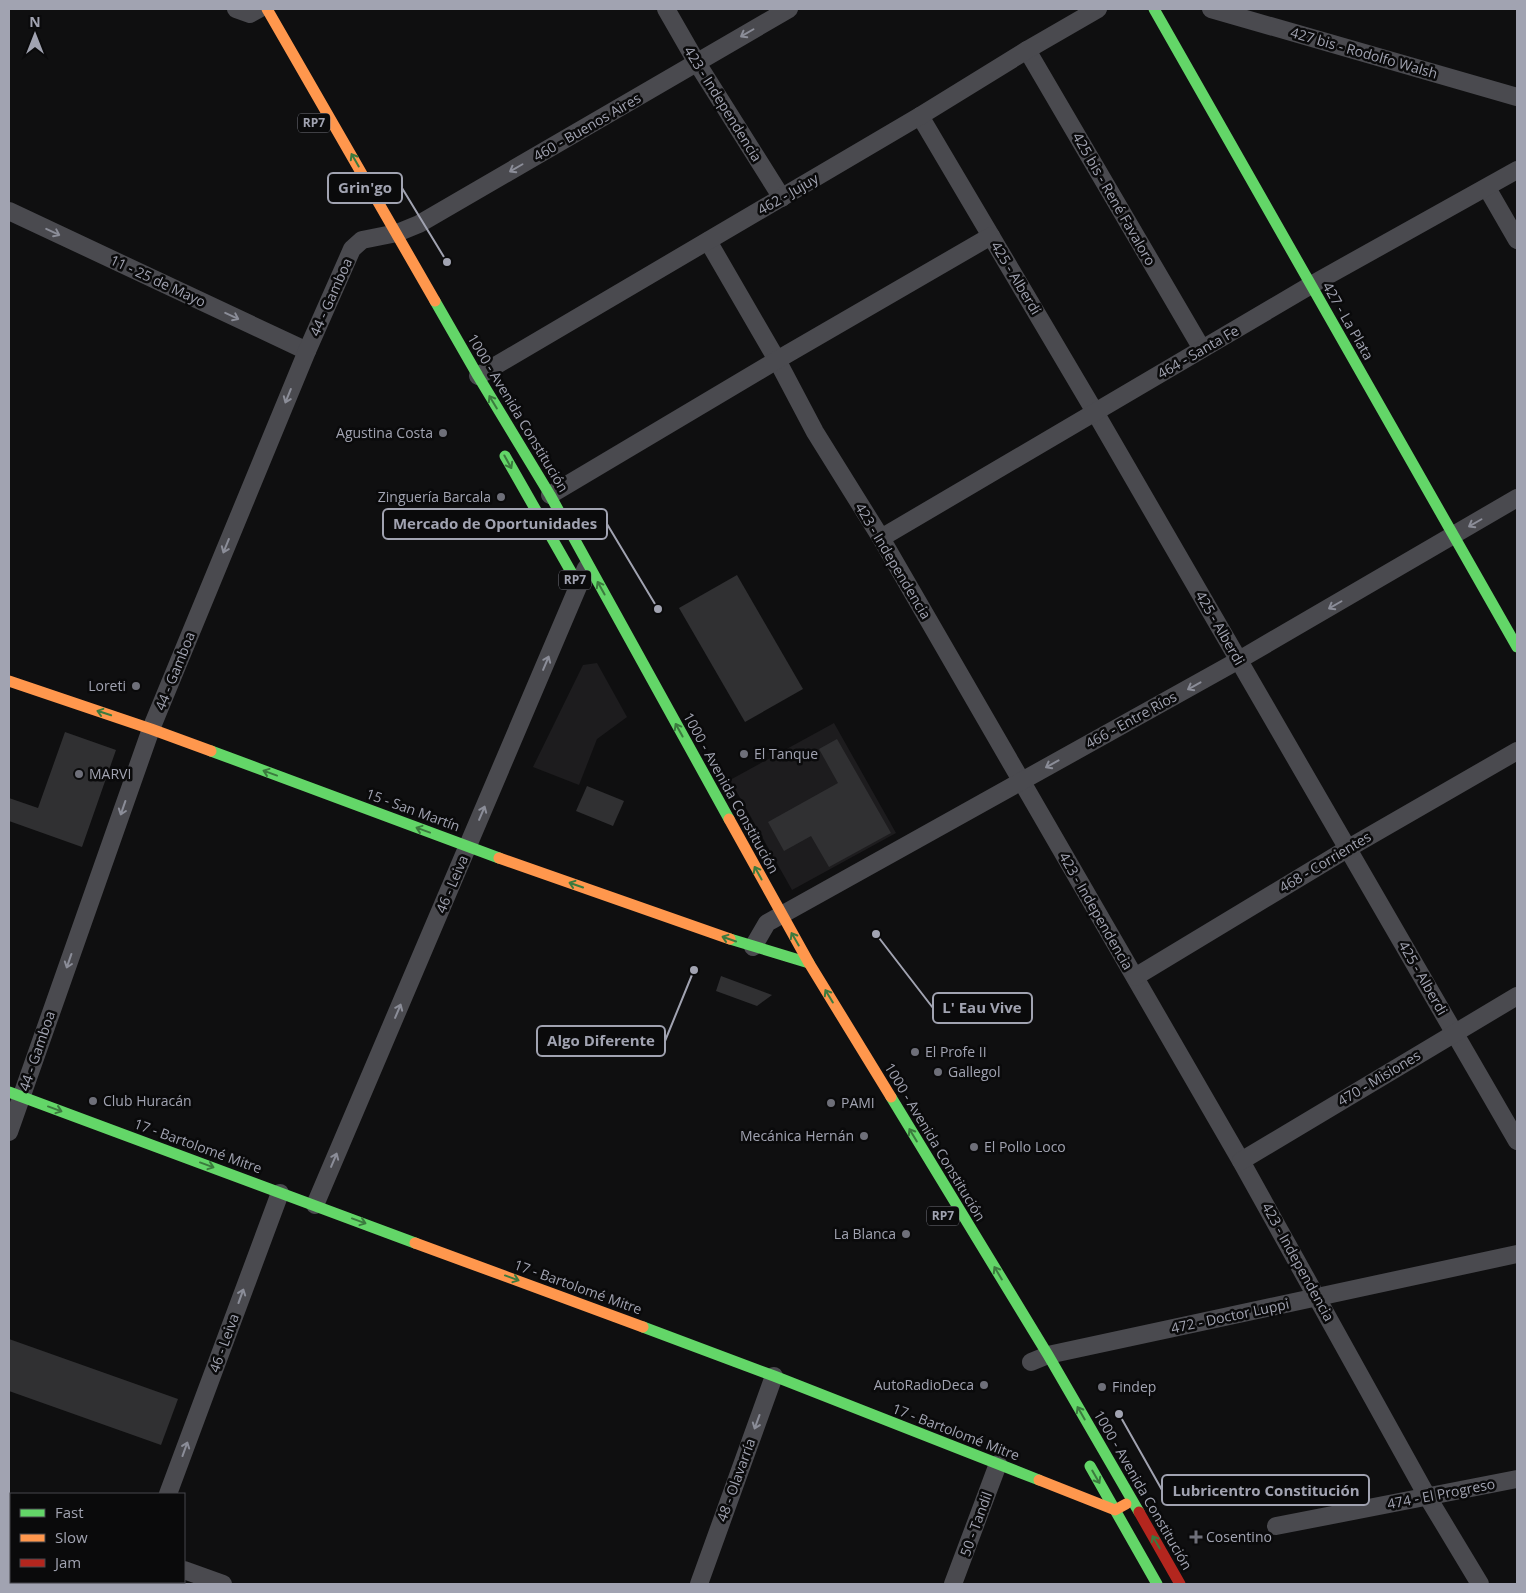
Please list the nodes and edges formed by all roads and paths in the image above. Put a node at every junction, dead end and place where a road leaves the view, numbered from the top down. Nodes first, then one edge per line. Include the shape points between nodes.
1 (267, 9) edge
2 (666, 9) edge
3 (789, 9) edge
4 (1098, 9) edge
5 (1154, 9) edge
6 (1211, 9) edge
7 (1027, 50) junction
8 (697, 63) junction
9 (1517, 97) edge
10 (920, 116) junction
11 (1517, 170) edge
12 (1487, 188) junction
13 (782, 198) junction
14 (9, 211) edge
15 (385, 236) junction
16 (991, 236) junction
17 (708, 240) junction
18 (1517, 240) edge
19 (1311, 285) junction
20 (1202, 349) junction
21 (307, 351) junction
22 (777, 360) junction
23 (478, 376) junction
24 (1095, 412) junction
25 (502, 450) dead end
26 (550, 495) junction
27 (1517, 498) edge
28 (1454, 535) junction
29 (881, 538) junction
30 (588, 564) junction
31 (581, 590) junction
32 (1517, 647) edge
33 (1239, 660) junction
34 (9, 681) edge
35 (151, 728) junction
36 (1517, 751) edge
37 (1021, 781) junction
38 (468, 847) junction
39 (1347, 849) junction
40 (772, 925) junction
41 (753, 947) junction
42 (787, 957) junction
43 (809, 963) junction
44 (797, 974) dead end
45 (1135, 976) junction
46 (1517, 996) edge
47 (1455, 1032) junction
48 (15, 1094) edge
49 (9, 1132) edge
50 (1517, 1141) edge
51 (1241, 1161) junction
52 (280, 1192) junction
53 (315, 1205) junction
54 (1517, 1254) edge
55 (1318, 1297) junction
56 (1048, 1355) junction
57 (1031, 1362) dead end
58 (774, 1376) junction
59 (1082, 1453) dead end
60 (998, 1464) junction
61 (1517, 1479) edge
62 (168, 1493) edge
63 (1427, 1496) junction
64 (1132, 1500) junction
65 (1115, 1510) junction
66 (1276, 1526) dead end
67 (185, 1570) edge
68 (223, 1584) edge
69 (699, 1584) edge
70 (953, 1584) edge
71 (1157, 1584) edge
72 (1180, 1584) edge
73 (1480, 1584) edge

15 -> 1 street, 1000 - Avenida Constitución / RP7
2 - 8 street, 423 - Independencia
3 -> 8 street, 460 - Buenos Aires
4 - 7 street, 462 - Jujuy
5 - 19 street, 427 - La Plata
6 - 9 street, 427 bis - Rodolfo Walsh
7 - 10 street, 462 - Jujuy
7 - 20 street, 425 bis - René Favaloro
8 - 13 street, 423 - Independencia
8 -> 15 street, 460 - Buenos Aires via 419,224
10 - 13 street, 462 - Jujuy
10 - 16 street, 425 - Alberdi
11 - 12 street, 464 - Santa Fe
12 - 18 street
12 - 19 street, 464 - Santa Fe
13 - 17 street, 462 - Jujuy
14 -> 21 street, 11 - 25 de Mayo
15 - 21 street, 44 - Gamboa via 362,240 352,249
15 - 23 street, 1000 - Avenida Constitución / RP7
16 - 22 street
16 - 24 street, 425 - Alberdi
17 - 22 street, 423 - Independencia
17 - 23 street, 462 - Jujuy
19 - 20 street, 464 - Santa Fe
19 - 28 street, 427 - La Plata
20 - 24 street, 464 - Santa Fe
21 -> 35 street, 44 - Gamboa
22 - 26 street
22 - 29 street, 423 - Independencia via 815,432
26 -> 23 street, 1000 - Avenida Constitución / RP7
24 - 29 street, 464 - Santa Fe
24 - 33 street, 425 - Alberdi
25 -> 31 street, RP7
26 - 30 street, 1000 - Avenida Constitución / RP7
27 -> 28 street, 466 - Entre Ríos
28 - 32 street, 427 - La Plata
28 -> 33 street, 466 - Entre Ríos
29 - 37 street, 423 - Independencia
30 - 31 street, 46 - Leiva
40 -> 30 street, 1000 - Avenida Constitución / RP7
38 -> 31 street, 46 - Leiva
33 -> 37 street, 466 - Entre Ríos
33 - 39 street, 425 - Alberdi
35 -> 34 street, 15 - San Martín
38 -> 35 street, 15 - San Martín
35 -> 48 street, 44 - Gamboa
36 - 39 street, 468 - Corrientes
37 - 40 street, 466 - Entre Ríos
37 - 45 street, 423 - Independencia
41 -> 38 street, 15 - San Martín
53 -> 38 street, 46 - Leiva
39 - 45 street, 468 - Corrientes
39 - 47 street, 425 - Alberdi
40 - 41 street
40 - 42 street, 1000 - Avenida Constitución / RP7
43 -> 40 street, 1000 - Avenida Constitución / RP7
41 - 42 street, 15 - San Martín
42 - 43 street, 15 - San Martín
42 - 44 street, 1000 - Avenida Constitución / RP7
56 -> 43 street, 1000 - Avenida Constitución / RP7
45 - 51 street, 423 - Independencia
46 - 47 street, 470 - Misiones
47 - 50 street, 425 - Alberdi
47 - 51 street, 470 - Misiones
48 - 49 street, 44 - Gamboa
48 -> 52 street, 17 - Bartolomé Mitre
51 - 55 street, 423 - Independencia
52 - 53 street, 17 - Bartolomé Mitre
62 -> 52 street, 46 - Leiva
53 -> 58 street, 17 - Bartolomé Mitre
54 - 55 street, 472 - Doctor Luppi
55 - 56 street, 472 - Doctor Luppi
55 - 63 street, 423 - Independencia
56 - 57 street, 472 - Doctor Luppi
64 -> 56 street, 1000 - Avenida Constitución / RP7
58 - 60 street, 17 - Bartolomé Mitre
58 -> 69 street, 48 - Olavarría
59 -> 65 street
60 - 65 street, 17 - Bartolomé Mitre
60 - 70 street, 50 - Tandil
61 - 63 street, 474 - El Progreso
63 - 66 street, 474 - El Progreso
63 - 73 street, 423 - Independencia
64 - 65 street
72 -> 64 street, 1000 - Avenida Constitución / RP7
65 - 71 street
67 - 68 street

